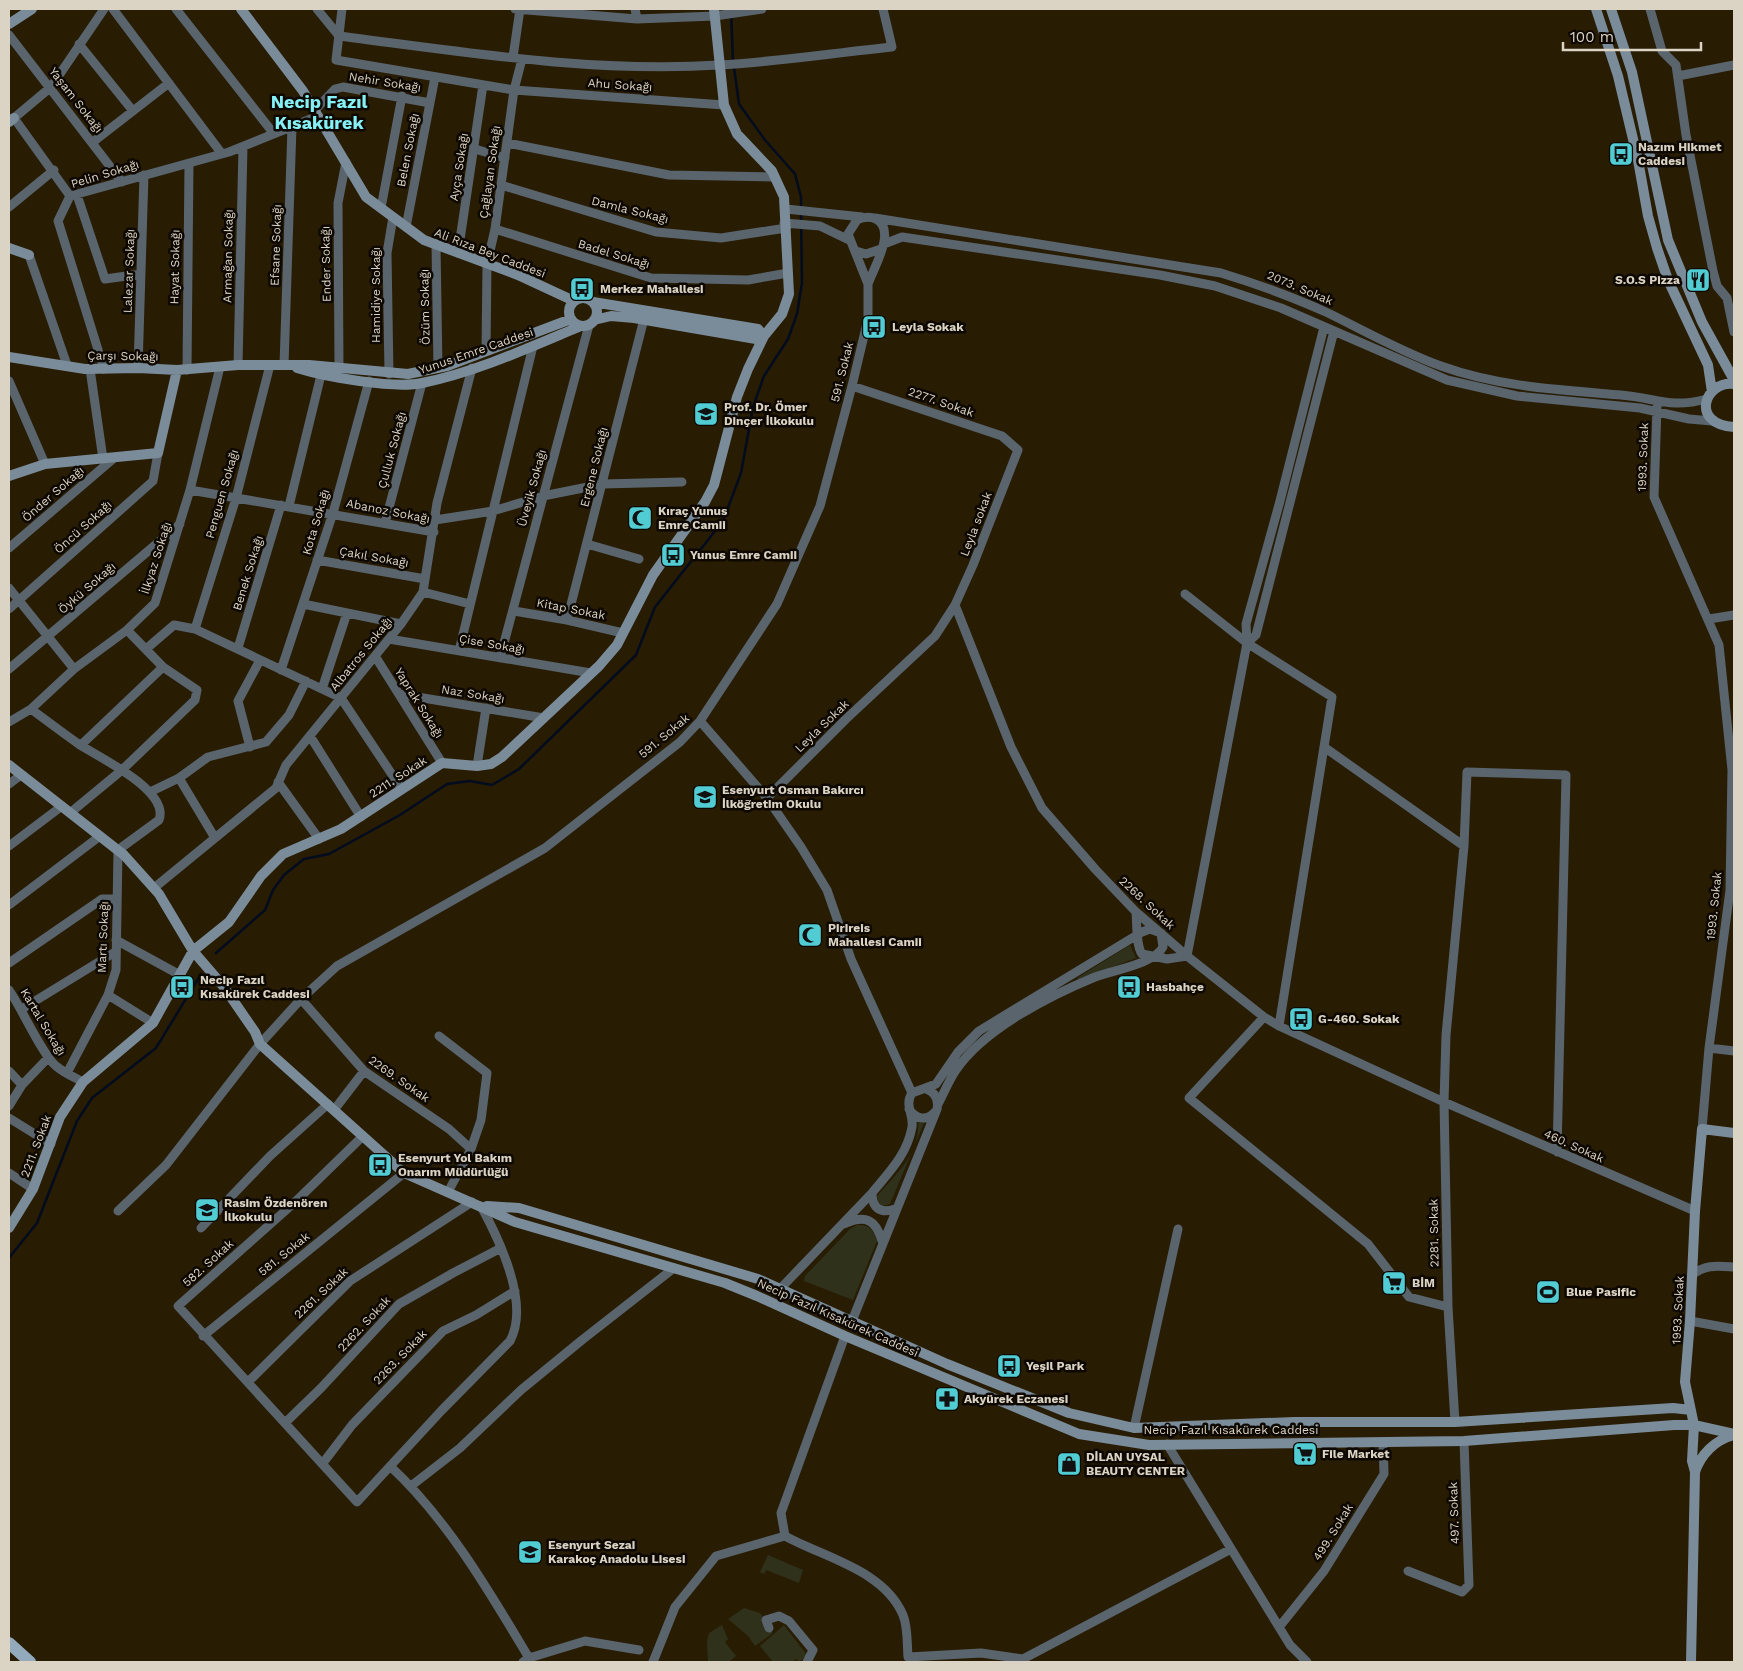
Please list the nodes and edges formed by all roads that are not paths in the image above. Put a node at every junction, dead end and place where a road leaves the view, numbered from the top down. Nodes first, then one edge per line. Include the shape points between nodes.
1 (32, 9) edge
2 (104, 9) edge
3 (113, 9) edge
4 (176, 9) edge
5 (241, 9) edge
6 (317, 9) edge
7 (342, 9) edge
8 (515, 9) edge
9 (525, 9) edge
10 (636, 9) edge
11 (762, 9) edge
12 (883, 9) edge
13 (1596, 9) edge
14 (1610, 9) edge
15 (1650, 9) edge
16 (717, 13) edge
17 (636, 19) junction
18 (9, 24) edge
19 (9, 35) edge
20 (339, 36) junction
21 (79, 44) junction
22 (518, 58) junction
23 (721, 65) junction
24 (1734, 65) edge
25 (1678, 76) junction
26 (435, 77) junction
27 (169, 83) junction
28 (483, 85) junction
29 (51, 87) junction
30 (514, 90) junction
31 (402, 96) junction
32 (430, 102) junction
33 (724, 105) junction
34 (133, 111) junction
35 (316, 113) junction
36 (11, 120) edge
37 (292, 127) junction
38 (274, 134) junction
39 (93, 142) junction
40 (507, 143) junction
41 (243, 147) junction
42 (475, 149) junction
43 (222, 154) junction
44 (505, 158) junction
45 (346, 162) junction
46 (189, 163) junction
47 (54, 170) junction
48 (144, 175) junction
49 (775, 177) junction
50 (122, 182) junction
51 (501, 185) junction
52 (74, 195) junction
53 (9, 207) edge
54 (381, 208) junction
55 (788, 209) junction
56 (393, 218) junction
57 (862, 218) junction
58 (874, 218) junction
59 (787, 224) junction
60 (406, 227) junction
61 (495, 229) junction
62 (849, 240) junction
63 (436, 245) junction
64 (882, 246) junction
65 (9, 248) edge
66 (856, 251) junction
67 (458, 253) junction
68 (29, 255) joint
69 (487, 264) junction
70 (788, 273) junction
71 (141, 274) junction
72 (868, 284) junction
73 (574, 301) junction
74 (594, 302) junction
75 (571, 319) junction
76 (644, 319) junction
77 (588, 324) junction
78 (1324, 327) junction
79 (1334, 331) junction
80 (1734, 332) edge
81 (764, 336) junction
82 (532, 346) junction
83 (486, 350) junction
84 (9, 357) edge
85 (67, 365) junction
86 (238, 365) junction
87 (270, 365) junction
88 (284, 365) junction
89 (340, 366) junction
90 (220, 367) junction
91 (138, 368) junction
92 (438, 368) junction
93 (472, 368) junction
94 (90, 369) junction
95 (104, 370) junction
96 (182, 370) junction
97 (389, 374) junction
98 (320, 375) junction
99 (369, 380) junction
100 (9, 381) edge
101 (1734, 382) edge
102 (422, 383) junction
103 (852, 386) junction
104 (1709, 396) junction
105 (1657, 406) junction
106 (1712, 422) junction
107 (1734, 427) edge
108 (1018, 450) joint
109 (158, 453) junction
110 (109, 458) junction
111 (45, 464) junction
112 (9, 476) edge
113 (682, 482) dead end
114 (603, 484) junction
115 (190, 490) junction
116 (543, 496) junction
117 (236, 498) junction
118 (285, 506) junction
119 (493, 511) junction
120 (333, 513) junction
121 (435, 520) junction
122 (385, 523) junction
123 (180, 524) junction
124 (434, 532) junction
125 (588, 544) junction
126 (9, 548) edge
127 (639, 559) dead end
128 (317, 560) junction
129 (426, 579) junction
130 (9, 588) edge
131 (423, 592) junction
132 (1185, 594) dead end
133 (19, 601) junction
134 (303, 604) junction
135 (470, 604) junction
136 (955, 605) junction
137 (9, 609) edge
138 (514, 611) junction
139 (347, 613) junction
140 (1734, 615) edge
141 (567, 620) junction
142 (1709, 620) junction
143 (401, 624) junction
144 (195, 628) junction
145 (127, 630) junction
146 (623, 633) junction
147 (48, 637) junction
148 (389, 639) junction
149 (1247, 643) junction
150 (238, 648) junction
151 (146, 649) junction
152 (459, 651) junction
153 (375, 656) junction
154 (500, 658) junction
155 (260, 660) junction
156 (163, 667) junction
157 (9, 669) edge
158 (74, 669) junction
159 (281, 670) junction
160 (591, 673) junction
161 (306, 682) junction
162 (322, 689) junction
163 (399, 694) junction
164 (341, 698) junction
165 (486, 708) junction
166 (31, 709) junction
167 (544, 718) junction
168 (700, 721) junction
169 (9, 722) edge
170 (310, 736) junction
171 (81, 745) junction
172 (250, 747) junction
173 (1324, 747) junction
174 (442, 763) junction
175 (9, 765) edge
176 (477, 766) junction
177 (1733, 769) edge
178 (122, 770) junction
179 (21, 775) junction
180 (179, 778) junction
181 (278, 782) junction
182 (9, 784) edge
183 (402, 788) junction
184 (150, 792) junction
185 (767, 798) junction
186 (62, 806) junction
187 (70, 814) junction
188 (361, 817) junction
189 (100, 836) junction
190 (215, 838) junction
191 (319, 838) junction
192 (9, 846) edge
193 (1464, 846) junction
194 (118, 850) junction
195 (154, 888) junction
196 (1732, 890) edge
197 (116, 899) junction
198 (9, 905) edge
199 (1136, 912) junction
200 (1161, 933) junction
201 (1139, 934) junction
202 (116, 940) junction
203 (193, 951) junction
204 (115, 952) junction
205 (1187, 956) junction
206 (1154, 957) junction
207 (9, 963) edge
208 (180, 975) junction
209 (9, 990) edge
210 (108, 996) junction
211 (301, 999) junction
212 (22, 1009) junction
213 (1264, 1016) junction
214 (153, 1022) junction
215 (1279, 1026) junction
216 (439, 1036) dead end
217 (260, 1044) junction
218 (1709, 1048) junction
219 (1734, 1051) edge
220 (48, 1058) junction
221 (9, 1071) edge
222 (364, 1071) junction
223 (67, 1073) junction
224 (83, 1082) junction
225 (22, 1085) junction
226 (926, 1089) junction
227 (912, 1093) junction
228 (1444, 1102) junction
229 (9, 1106) edge
230 (937, 1106) junction
231 (331, 1107) junction
232 (908, 1107) junction
233 (9, 1118) edge
234 (1702, 1129) junction
235 (1734, 1133) edge
236 (363, 1136) junction
237 (51, 1144) junction
238 (471, 1149) junction
239 (1557, 1152) junction
240 (9, 1173) edge
241 (404, 1173) junction
242 (33, 1189) junction
243 (448, 1192) junction
244 (872, 1192) junction
245 (476, 1204) junction
246 (895, 1209) junction
247 (118, 1211) dead end
248 (1695, 1212) junction
249 (840, 1226) junction
250 (9, 1228) edge
251 (201, 1228) dead end
252 (1178, 1229) dead end
253 (882, 1242) junction
254 (501, 1248) junction
255 (1734, 1267) edge
256 (674, 1268) junction
257 (1692, 1275) junction
258 (780, 1289) junction
259 (515, 1292) junction
260 (1448, 1307) junction
261 (852, 1321) junction
262 (1690, 1321) junction
263 (1734, 1328) edge
264 (204, 1336) junction
265 (845, 1336) junction
266 (248, 1382) junction
267 (1692, 1410) junction
268 (286, 1422) junction
269 (1455, 1422) junction
270 (1694, 1425) junction
271 (1134, 1428) junction
272 (1159, 1429) junction
273 (1734, 1435) edge
274 (1383, 1442) junction
275 (1464, 1442) junction
276 (1167, 1444) junction
277 (323, 1462) junction
278 (390, 1466) junction
279 (1695, 1472) junction
280 (411, 1486) junction
281 (785, 1536) junction
282 (1231, 1549) junction
283 (1408, 1571) dead end
284 (1280, 1626) junction
285 (769, 1628) dead end
286 (9, 1643) edge
287 (639, 1650) dead end
288 (526, 1660) edge
289 (909, 1660) edge
290 (1024, 1660) edge
291 (30, 1662) edge
292 (653, 1662) edge
293 (807, 1662) edge
294 (1307, 1662) edge
295 (1691, 1662) edge

1 - 18 street
2 - 21 street
3 - 27 street
4 - 38 street
5 - 35 street, Ali Rıza Bey Caddesi
6 - 20 street
7 - 20 street
8 - 9 street
9 - 17 street
9 - 22 street, Çağlayan Sokağı
10 - 17 street
11 - 16 street
12 - 23 street via 892,47
13 - 104 street via 1618,76 1657,248 1668,280 1708,365
14 - 101 street via 1632,72 1668,240 1702,322
15 - 25 street via 1662,51 1676,65
16 - 17 street
16 - 23 street
19 - 29 street, Yaşam Sokağı
20 - 22 street
20 - 26 street, Ahu Sokağı via 336,60
21 - 29 street
21 - 34 street
22 - 23 street via 632,65
22 - 30 street, Çağlayan Sokağı
23 - 33 street
24 - 25 street
25 - 80 street via 1684,126 1713,271 1717,286 1726,298
26 - 28 street, Ahu Sokağı
26 - 32 street, Belen Sokağı
27 - 34 street
27 - 43 street
28 - 30 street, Ahu Sokağı
28 - 42 street, Ayça Sokağı
29 - 36 street
29 - 39 street, Yaşam Sokağı
30 - 33 street, Ahu Sokağı
30 - 40 street, Çağlayan Sokağı
31 - 32 street, Nehir Sokağı
31 - 35 street, Nehir Sokağı via 343,87 335,89
31 - 54 street
32 - 60 street, Belen Sokağı
33 - 49 street via 737,134
34 - 39 street
35 - 37 street, Pelin Sokağı
35 - 45 street, Ali Rıza Bey Caddesi
36 - 47 street
37 - 38 street, Pelin Sokağı
37 - 88 street, Efsane Sokağı
38 - 41 street, Pelin Sokağı
39 - 50 street, Yaşam Sokağı
40 - 44 street, Çağlayan Sokağı
40 - 49 street via 669,175
41 - 43 street, Pelin Sokağı
41 - 86 street, Armağan Sokağı
42 - 44 street
42 - 67 street, Ayça Sokağı
43 - 46 street, Pelin Sokağı
44 - 51 street, Çağlayan Sokağı
45 - 54 street, Ali Rıza Bey Caddesi via 366,197
45 - 89 street, Ender Sokağı via 338,202
46 - 48 street, Pelin Sokağı
46 - 96 street, Hayat Sokağı
47 - 52 street
47 - 53 street
48 - 50 street, Pelin Sokağı
48 - 71 street, Lalezar Sokağı
49 - 55 street
50 - 52 street, Pelin Sokağı
51 - 59 street, Damla Sokağı via 656,232 721,238
51 - 61 street, Çağlayan Sokağı
52 - 71 street via 105,279
52 - 95 street, Pelin Sokağı via 58,221
54 - 56 street, Ali Rıza Bey Caddesi
55 - 57 street
55 - 59 street, 2211. Sokak
56 - 60 street, Ali Rıza Bey Caddesi
56 - 97 street, Hamidiye Sokağı via 387,253
57 - 58 street
57 - 62 street via 853,224
58 - 64 street via 886,232
58 - 105 street, 2073. Sokak via 1221,273 1267,287 1425,360 1468,374 1531,387 1624,395
59 - 62 street via 820,226
59 - 70 street, 2211. Sokak
60 - 63 street, Ali Rıza Bey Caddesi
61 - 69 street, Çağlayan Sokağı
61 - 70 street, Badel Sokağı via 651,278 748,280
62 - 66 street
63 - 67 street, Ali Rıza Bey Caddesi
63 - 92 street, Özüm Sokağı
64 - 66 street via 866,254
64 - 72 street
64 - 78 street, 2073. Sokak via 902,237 1188,280 1249,296
65 - 68 street
66 - 72 street
67 - 69 street, Ali Rıza Bey Caddesi
68 - 85 street
69 - 73 street, Ali Rıza Bey Caddesi
69 - 83 street, Çağlayan Sokağı
70 - 81 street, 2211. Sokak via 789,294 782,314
71 - 91 street, Lalezar Sokağı
72 - 103 street, 591. Sokak via 868,318
73 - 74 street via 583,298
73 - 75 street via 569,311
74 - 77 street via 597,312
74 - 81 street via 758,328
75 - 77 street
75 - 83 street, Yunus Emre Caddesi
76 - 77 street via 610,316
76 - 81 street via 756,339
76 - 114 street, Ergene Sokağı
77 - 82 street, Yunus Emre Caddesi
77 - 116 street, Üveyik Sokağı
78 - 79 street, 2073. Sokak
78 - 149 street via 1246,624
79 - 105 street, 2073. Sokak via 1426,373 1470,386 1517,396
79 - 149 street via 1256,635
81 - 146 street, 2211. Sokak via 738,397 714,485 653,575
82 - 93 street, Yunus Emre Caddesi
82 - 119 street
83 - 92 street, Yunus Emre Caddesi
84 - 85 street, Çarşı Sokağı
85 - 94 street, Çarşı Sokağı
86 - 87 street, Çarşı Sokağı
86 - 90 street, Çarşı Sokağı
87 - 88 street, Çarşı Sokağı
87 - 117 street, Penguen Sokağı
88 - 89 street, Yunus Emre Caddesi
88 - 98 street, Yunus Emre Caddesi
89 - 97 street, Yunus Emre Caddesi
90 - 96 street, Çarşı Sokağı
90 - 115 street, İlkyaz Sokağı
91 - 95 street, Çarşı Sokağı
91 - 96 street, Çarşı Sokağı
92 - 97 street, Yunus Emre Caddesi
93 - 102 street, Yunus Emre Caddesi
93 - 121 street, Albatros Sokağı
94 - 95 street, Çarşı Sokağı
94 - 110 street
96 - 109 street
98 - 99 street, Yunus Emre Caddesi
98 - 118 street, Benek Sokağı
99 - 102 street, Yunus Emre Caddesi via 393,384
99 - 120 street, Kota Sokağı
100 - 111 street
101 - 104 street via 1727,383
102 - 122 street, Çulluk Sokağı
103 - 108 street, 2277. Sokak via 1002,436
103 - 168 street, 591. Sokak via 820,506 776,604
104 - 105 street, 2073. Sokak via 1676,405
104 - 106 street via 1706,412
105 - 106 street, 2073. Sokak via 1689,419
105 - 142 street, 1993. Sokak via 1654,497
106 - 107 street
108 - 136 street, Leyla sokak
109 - 110 street
109 - 133 street, Öncü Sokağı via 153,481
110 - 111 street
110 - 126 street, Önder Sokağı
111 - 112 street
113 - 114 street
114 - 116 street
114 - 125 street, Ergene Sokağı
115 - 117 street, Abanoz Sokağı
115 - 123 street, İlkyaz Sokağı
116 - 119 street
116 - 138 street, Üveyik Sokağı
117 - 118 street, Abanoz Sokağı
117 - 144 street, Penguen Sokağı
118 - 120 street, Abanoz Sokağı
118 - 150 street, Benek Sokağı
119 - 121 street
119 - 135 street
120 - 122 street, Abanoz Sokağı
120 - 128 street, Kota Sokağı
121 - 124 street, Albatros Sokağı
122 - 124 street, Abanoz Sokağı
123 - 145 street, İlkyaz Sokağı via 155,603
123 - 147 street, Öykü Sokağı
124 - 129 street, Albatros Sokağı
125 - 127 street
125 - 141 street, Ergene Sokağı
128 - 129 street, Çakıl Sokağı
128 - 134 street, Kota Sokağı
129 - 131 street, Albatros Sokağı
130 - 133 street
131 - 135 street
131 - 143 street, Albatros Sokağı
132 - 149 street
133 - 137 street, Öncü Sokağı
133 - 147 street
134 - 139 street
134 - 159 street, Kota Sokağı
135 - 152 street
136 - 185 street, Leyla Sokak via 935,636
136 - 199 street, 2268. Sokak via 1011,747 1042,808
138 - 141 street, Kitap Sokak
138 - 154 street, Üveyik Sokağı
139 - 143 street
139 - 162 street
140 - 142 street
141 - 146 street, Kitap Sokak
142 - 177 street, 1993. Sokak via 1719,645
143 - 148 street, Albatros Sokağı
144 - 150 street
144 - 151 street via 174,625
145 - 151 street
145 - 158 street, İlkyaz Sokağı
146 - 160 street, 2211. Sokak via 618,645
147 - 157 street, Öykü Sokağı
147 - 158 street
148 - 152 street, Çise Sokağı
148 - 153 street, Albatros Sokağı
149 - 173 street via 1332,697
149 - 205 street
150 - 155 street
151 - 156 street
152 - 154 street, Çise Sokağı
153 - 163 street, Yaprak Sokağı
153 - 164 street, Albatros Sokağı
154 - 160 street, Çise Sokağı
155 - 159 street
155 - 172 street via 238,701
156 - 171 street
156 - 178 street via 197,690 195,700
158 - 166 street, İlkyaz Sokağı
159 - 161 street
160 - 167 street, 2211. Sokak
161 - 162 street
161 - 172 street via 289,715 266,742
162 - 164 street
163 - 165 street, Naz Sokağı
163 - 174 street, Yaprak Sokağı
164 - 170 street, Albatros Sokağı
164 - 183 street
165 - 167 street, Naz Sokağı
165 - 176 street
166 - 169 street, İlkyaz Sokağı
166 - 171 street
167 - 176 street, 2211. Sokak via 502,757 491,764
168 - 185 street
168 - 211 street, 591. Sokak via 680,742 545,848 337,966
170 - 181 street, Albatros Sokağı via 286,766
170 - 188 street
171 - 178 street
172 - 180 street via 208,757
173 - 193 street
173 - 215 street
174 - 176 street, 2211. Sokak
174 - 183 street, 2211. Sokak
175 - 179 street, Necip Fazıl Kısakürek Caddesi
177 - 196 street, 1993. Sokak
178 - 184 street
178 - 187 street
179 - 182 street
179 - 186 street, Necip Fazıl Kısakürek Caddesi
180 - 184 street
180 - 190 street
181 - 190 street, Albatros Sokağı via 276,788
181 - 191 street
183 - 188 street, 2211. Sokak
184 - 194 street via 160,808 159,820
185 - 227 street via 802,847 827,890 851,959
186 - 187 street, Necip Fazıl Kısakürek Caddesi
186 - 192 street
187 - 189 street, Necip Fazıl Kısakürek Caddesi
188 - 191 street, 2211. Sokak
189 - 194 street, Necip Fazıl Kısakürek Caddesi
189 - 198 street
190 - 195 street, Albatros Sokağı
191 - 203 street, 2211. Sokak via 283,854 261,876 229,922
193 - 228 street, 2281. Sokak via 1446,1035
193 - 239 street, 2281. Sokak via 1467,772 1566,775
194 - 195 street, Necip Fazıl Kısakürek Caddesi
194 - 197 street, Martı Sokağı
195 - 203 street, Necip Fazıl Kısakürek Caddesi
196 - 218 street, 1993. Sokak
197 - 202 street, Martı Sokağı
197 - 207 street via 102,899
199 - 200 street, 2268. Sokak
199 - 201 street
200 - 201 street via 1150,929
200 - 205 street, 2268. Sokak
200 - 206 street via 1163,947
201 - 206 street via 1137,944 1140,951
201 - 226 street via 979,1030 958,1052 936,1084
202 - 204 street, Martı Sokağı
202 - 208 street
203 - 208 street, 2211. Sokak
203 - 217 street, Necip Fazıl Kısakürek Caddesi via 224,987
204 - 210 street, Martı Sokağı via 116,970
204 - 212 street
205 - 206 street via 1177,959
205 - 213 street, 2268. Sokak
206 - 230 street via 1066,990 992,1034 956,1070
208 - 214 street, 2211. Sokak
209 - 212 street, Kartal Sokağı
210 - 214 street
210 - 223 street, Martı Sokağı
211 - 217 street, 591. Sokak
211 - 222 street, 2269. Sokak
212 - 220 street, Kartal Sokağı
213 - 215 street, 2268. Sokak
213 - 260 street via 1189,1098 1368,1244 1409,1297
214 - 224 street, 2211. Sokak
215 - 228 street, 2268. Sokak
216 - 238 street via 487,1073 481,1120
217 - 231 street, Necip Fazıl Kısakürek Caddesi
217 - 247 street, 591. Sokak via 166,1165
218 - 219 street
218 - 234 street, 1993. Sokak
220 - 223 street, Kartal Sokağı
220 - 225 street
221 - 225 street
222 - 231 street
222 - 238 street, 2269. Sokak via 449,1129
223 - 224 street, Kartal Sokağı
224 - 237 street, 2211. Sokak via 60,1116
225 - 229 street
226 - 227 street
226 - 230 street via 935,1094
227 - 232 street
228 - 239 street, 460. Sokak
228 - 260 street, 2281. Sokak
230 - 232 street via 931,1116 922,1118 913,1115
230 - 246 street
231 - 236 street, Necip Fazıl Kısakürek Caddesi
231 - 251 street via 270,1156
232 - 244 street via 912,1125 903,1155
233 - 237 street
234 - 235 street
234 - 248 street, 1993. Sokak
236 - 241 street, Necip Fazıl Kısakürek Caddesi
236 - 264 street, 582. Sokak via 294,1203 178,1306
237 - 242 street, 2211. Sokak
238 - 243 street
239 - 248 street, 460. Sokak
240 - 242 street
241 - 243 street, Necip Fazıl Kısakürek Caddesi
241 - 264 street, 581. Sokak
242 - 250 street, 2211. Sokak
243 - 245 street, Necip Fazıl Kısakürek Caddesi
244 - 246 street via 876,1208 886,1212
244 - 249 street
245 - 254 street
245 - 256 street, Necip Fazıl Kısakürek Caddesi via 515,1222
245 - 258 street, Necip Fazıl Kısakürek Caddesi via 518,1208 717,1265
245 - 266 street, 2261. Sokak via 350,1281
246 - 253 street
248 - 257 street, 1993. Sokak
249 - 253 street via 864,1219 876,1225
249 - 258 street
252 - 271 street
253 - 261 street
254 - 259 street
254 - 268 street, 2262. Sokak via 399,1304
255 - 257 street via 1701,1267
256 - 265 street, Necip Fazıl Kısakürek Caddesi via 756,1296
256 - 280 street via 521,1390 460,1448
257 - 262 street, 1993. Sokak
258 - 261 street, Necip Fazıl Kısakürek Caddesi
259 - 277 street, 2263. Sokak via 443,1331 352,1425
259 - 278 street via 518,1314 516,1330 510,1341
260 - 269 street, 2281. Sokak
261 - 265 street
261 - 271 street, Necip Fazıl Kısakürek Caddesi via 947,1364 1069,1413
262 - 263 street
262 - 267 street, 1993. Sokak via 1685,1382
264 - 266 street
265 - 276 street, Necip Fazıl Kısakürek Caddesi via 1079,1434 1126,1442
265 - 281 street via 781,1513
266 - 268 street
267 - 269 street, Necip Fazıl Kısakürek Caddesi via 1673,1408
267 - 270 street, 1993. Sokak
268 - 277 street
269 - 272 street, Necip Fazıl Kısakürek Caddesi via 1294,1422
269 - 275 street
270 - 273 street, Necip Fazıl Kısakürek Caddesi
270 - 275 street, Necip Fazıl Kısakürek Caddesi
270 - 279 street, 1993. Sokak via 1692,1461
271 - 272 street, Necip Fazıl Kısakürek Caddesi
272 - 276 street
273 - 279 street via 1714,1445 1698,1463
274 - 275 street, Necip Fazıl Kısakürek Caddesi
274 - 276 street, Necip Fazıl Kısakürek Caddesi
274 - 284 street, 499. Sokak via 1384,1474 1324,1571
275 - 283 street, 497. Sokak via 1469,1585 1462,1592
276 - 282 street
277 - 278 street via 357,1502
278 - 280 street
279 - 295 street
280 - 288 street via 479,1574
281 - 289 street via 879,1582 904,1616
281 - 292 street via 716,1556 675,1607
282 - 284 street
282 - 290 street
284 - 294 street via 1290,1645
285 - 293 street via 766,1620 779,1616 789,1621 813,1650
286 - 291 main road
287 - 288 street via 585,1641
289 - 290 street via 981,1652

